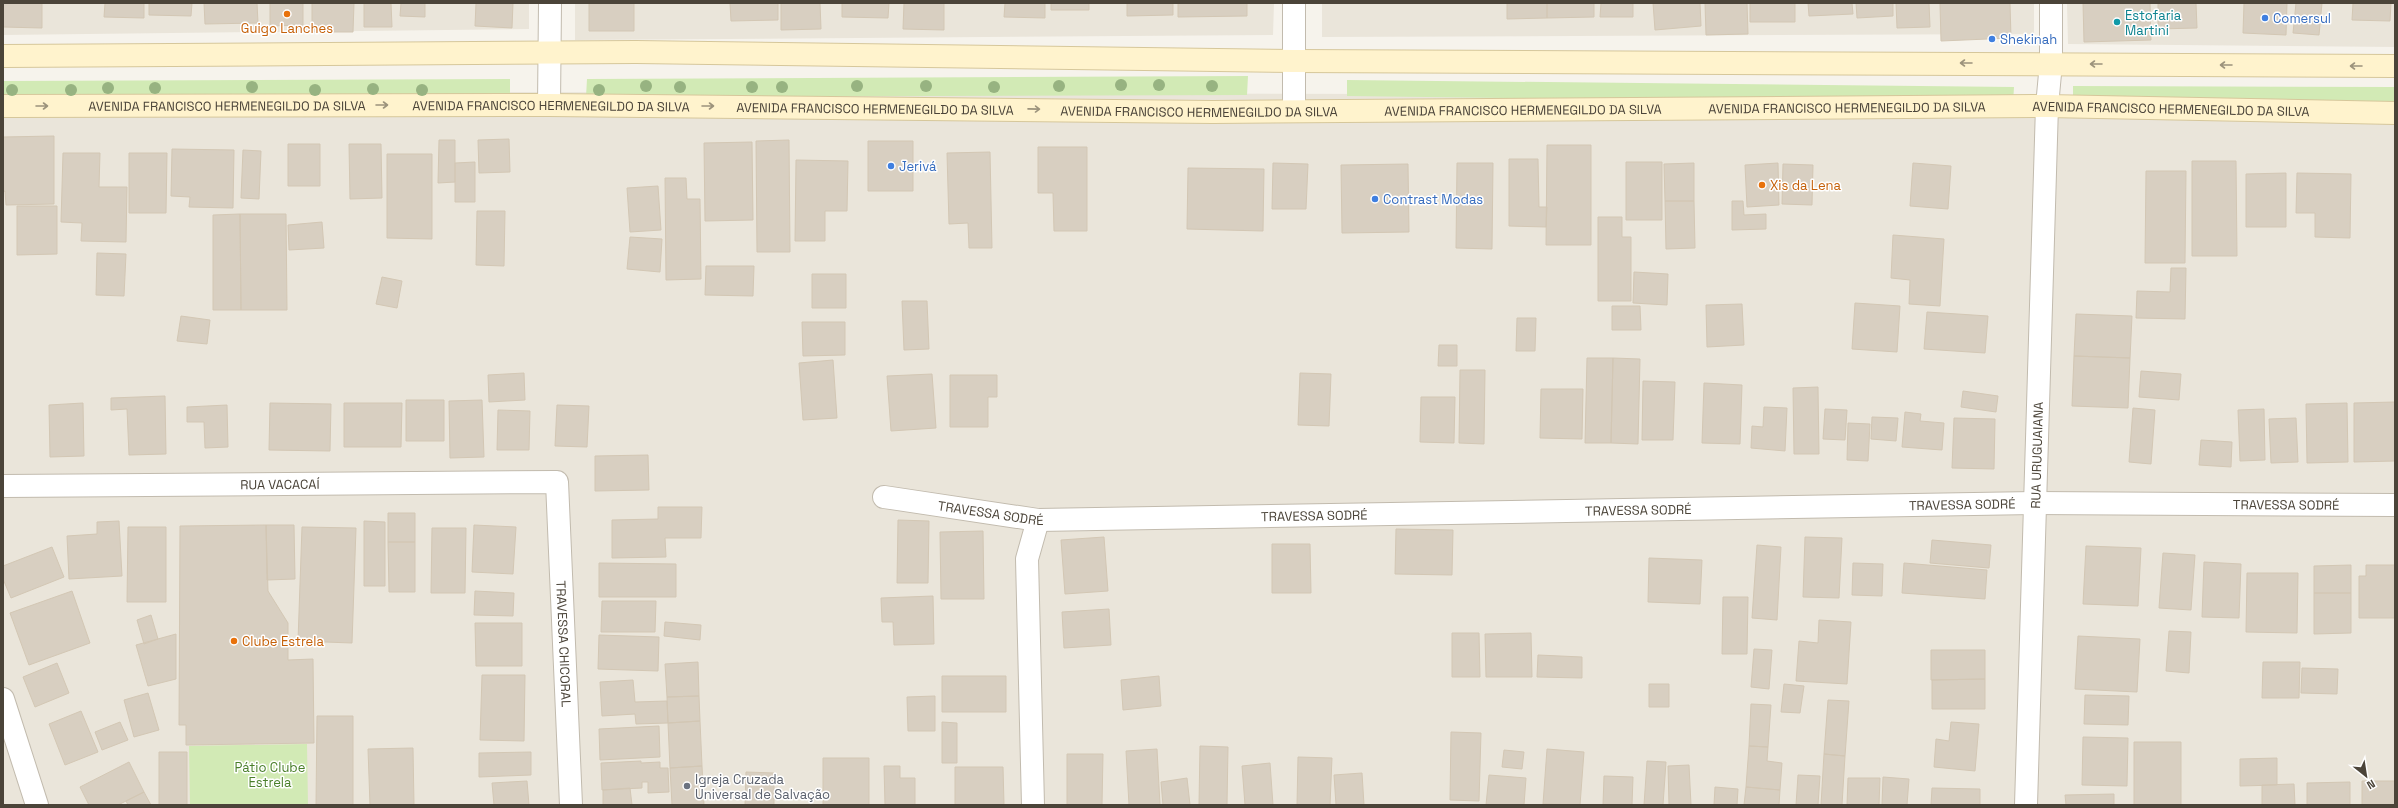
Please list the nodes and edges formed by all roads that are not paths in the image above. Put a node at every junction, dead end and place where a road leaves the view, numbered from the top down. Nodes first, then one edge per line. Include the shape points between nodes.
1 (550, 3) edge
2 (1294, 3) edge
3 (2051, 3) edge
4 (549, 52) junction
5 (3, 56) edge
6 (1295, 61) junction
7 (2051, 63) junction
8 (2395, 66) edge
9 (549, 105) junction
10 (3, 106) edge
11 (2047, 106) junction
12 (1294, 111) junction
13 (2395, 113) edge
14 (557, 482) joint
15 (3, 486) edge
16 (884, 497) dead end
17 (2034, 503) junction
18 (2395, 506) edge
19 (1038, 520) junction
20 (3, 699) edge
21 (37, 805) edge
22 (571, 805) edge
23 (1033, 805) edge
24 (2026, 805) edge

1 - 4 street
2 - 6 street
3 - 7 street
4 - 5 main road
4 - 6 main road
4 - 9 street
7 -> 6 main road
6 - 12 street
8 -> 7 main road
7 - 11 street, RUA URUGUAIANA
10 -> 9 main road, AVENIDA FRANCISCO HERMENEGILDO DA SILVA
9 -> 12 main road, AVENIDA FRANCISCO HERMENEGILDO DA SILVA
11 - 12 main road, AVENIDA FRANCISCO HERMENEGILDO DA SILVA
11 - 13 main road, AVENIDA FRANCISCO HERMENEGILDO DA SILVA
11 - 17 street, RUA URUGUAIANA
14 - 15 street, RUA VACACAÍ
14 - 22 street, TRAVESSA CHICORAL
16 - 19 street, TRAVESSA SODRÉ
17 - 18 street, TRAVESSA SODRÉ
17 - 19 street, TRAVESSA SODRÉ
17 - 24 street, RUA URUGUAIANA
19 - 23 street via 1027,559
20 - 21 street

